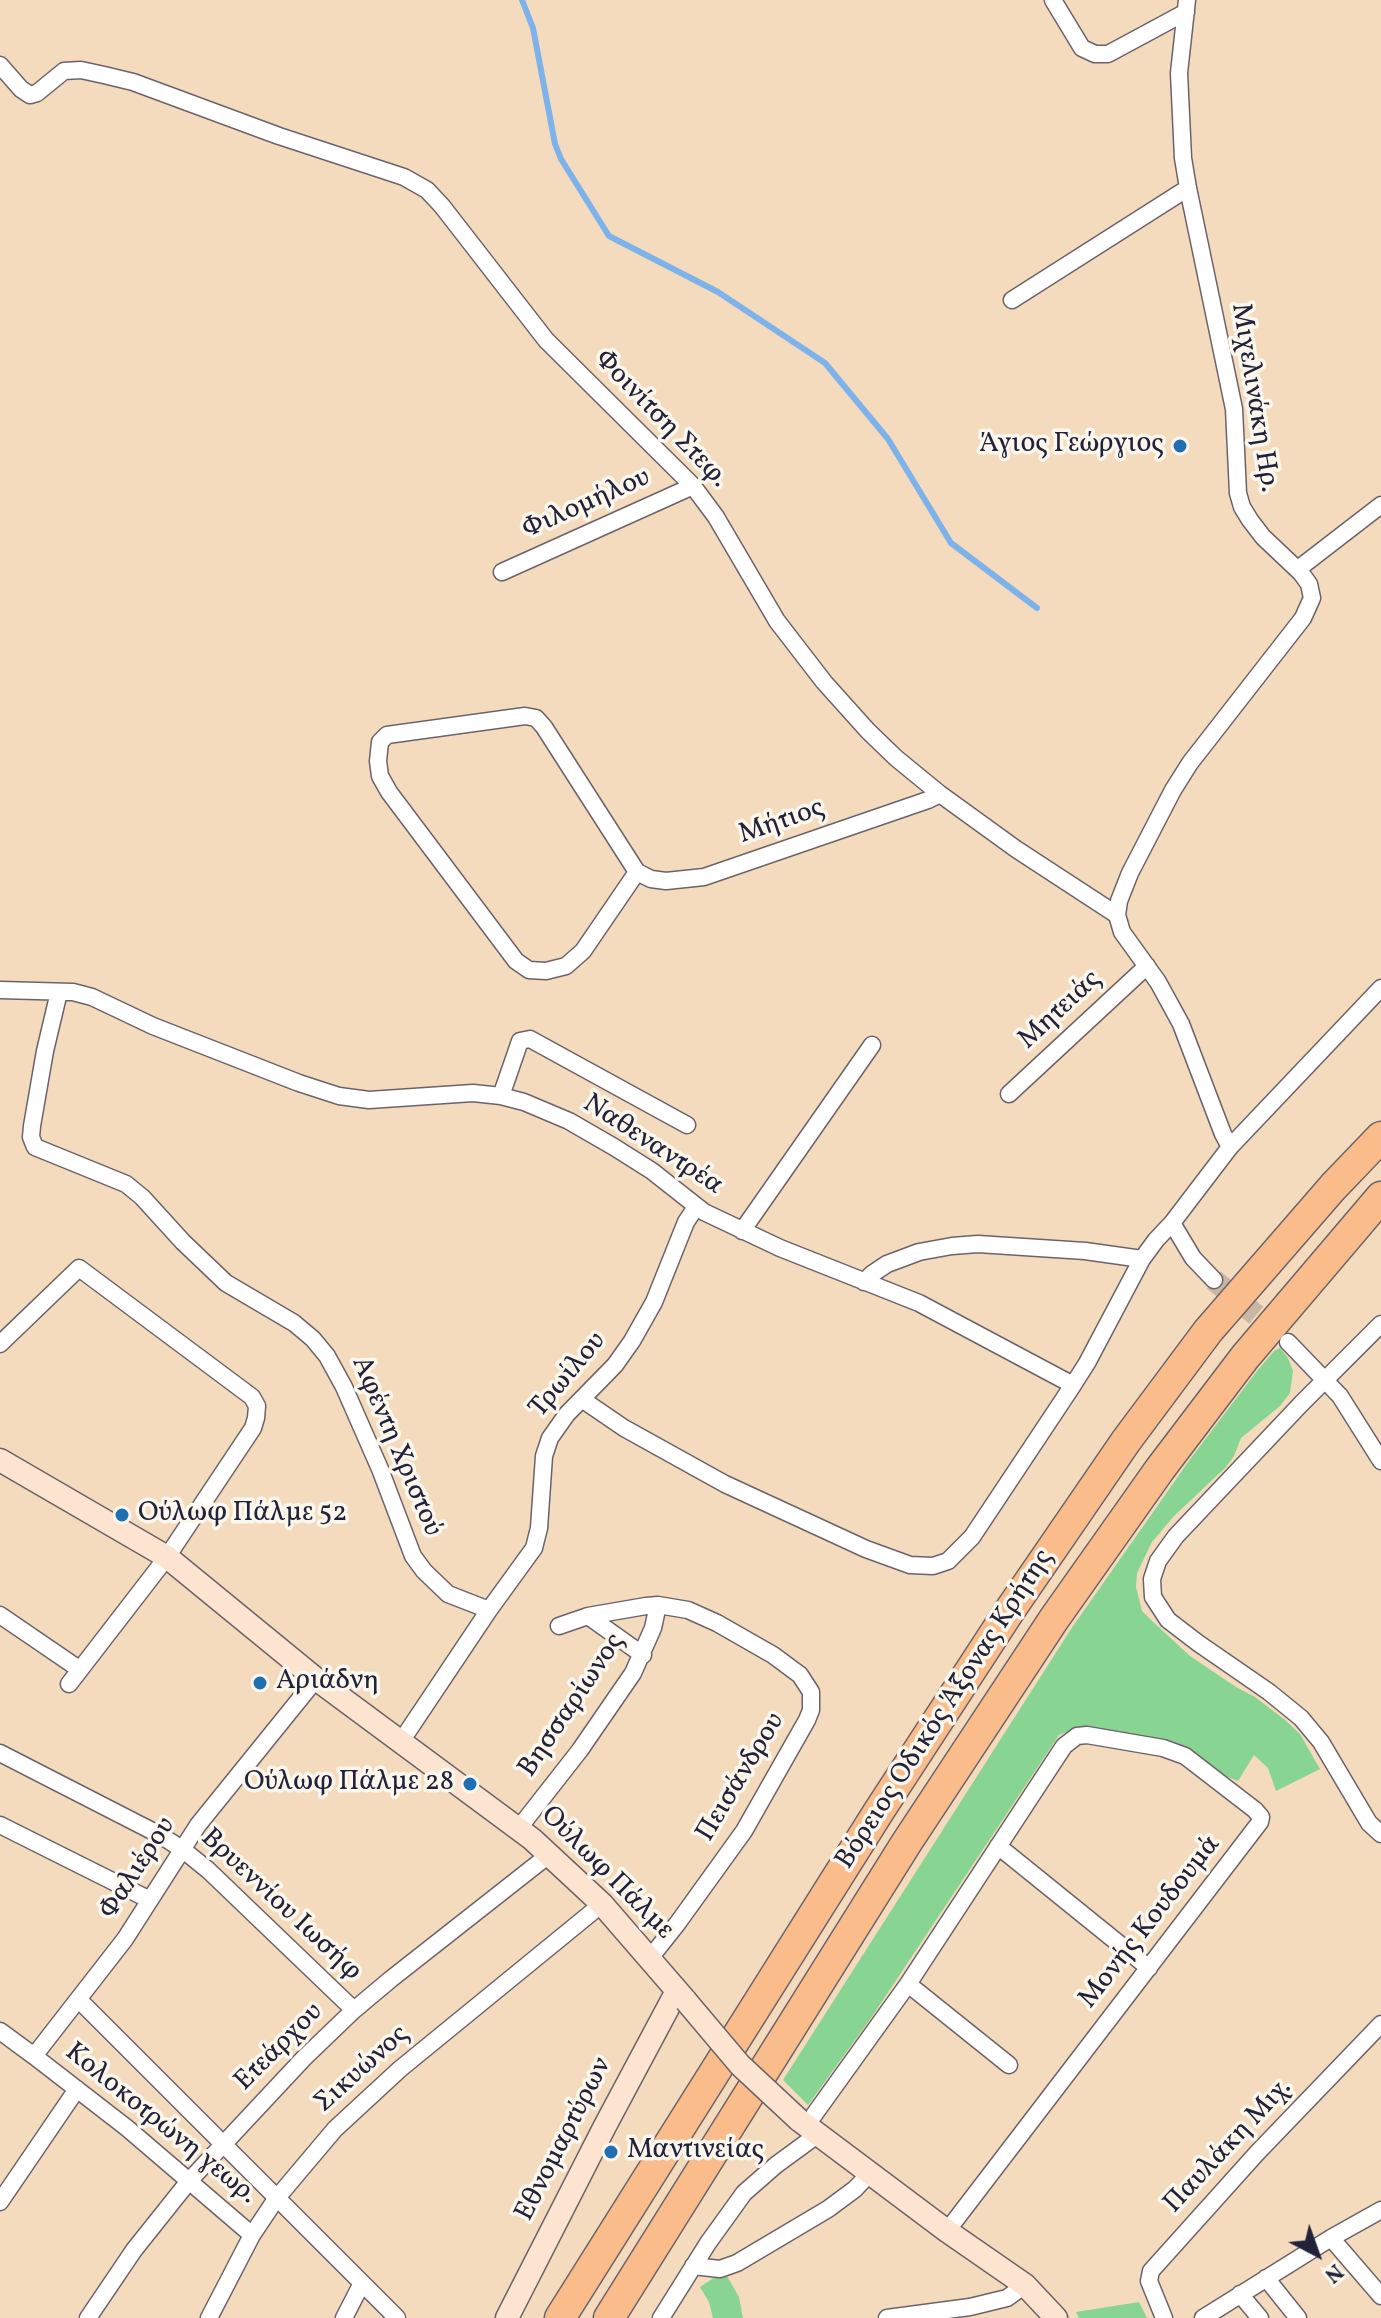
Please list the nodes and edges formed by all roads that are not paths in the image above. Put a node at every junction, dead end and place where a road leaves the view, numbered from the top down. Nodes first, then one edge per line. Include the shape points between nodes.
1 (1053, 0) edge
2 (1187, 6) edge
3 (0, 65) edge
4 (1188, 188) junction
5 (1012, 300) dead end
6 (693, 486) junction
7 (1381, 505) edge
8 (1298, 569) junction
9 (502, 572) dead end
10 (940, 794) junction
11 (637, 872) junction
12 (1117, 915) junction
13 (1147, 966) junction
14 (1381, 988) edge
15 (0, 990) edge
16 (59, 992) junction
17 (872, 1045) dead end
18 (1009, 1094) dead end
19 (501, 1096) junction
20 (687, 1125) dead end
21 (1381, 1137) edge
22 (1230, 1147) junction
23 (1381, 1197) edge
24 (696, 1207) junction
25 (1172, 1223) junction
26 (742, 1231) junction
27 (1142, 1259) junction
28 (1214, 1280) tunnel mouth
29 (864, 1282) junction
30 (1381, 1324) edge
31 (1288, 1342) tunnel mouth
32 (0, 1344) edge
33 (1326, 1379) junction
34 (1073, 1385) junction
35 (583, 1400) junction
36 (0, 1460) edge
37 (1381, 1461) edge
38 (167, 1557) junction
39 (658, 1605) junction
40 (489, 1610) junction
41 (0, 1615) edge
42 (588, 1616) junction
43 (559, 1626) dead end
44 (643, 1655) junction
45 (79, 1669) junction
46 (316, 1679) junction
47 (69, 1684) dead end
48 (400, 1743) junction
49 (0, 1753) edge
50 (0, 1825) edge
51 (519, 1828) junction
52 (1381, 1834) edge
53 (998, 1846) junction
54 (182, 1849) junction
55 (550, 1854) junction
56 (150, 1900) junction
57 (602, 1904) junction
58 (650, 1958) junction
59 (1149, 1968) junction
60 (908, 1984) junction
61 (682, 1996) junction
62 (79, 2000) junction
63 (354, 2010) junction
64 (1381, 2024) edge
65 (0, 2031) edge
66 (34, 2056) junction
67 (1009, 2065) dead end
68 (77, 2089) junction
69 (807, 2127) junction
70 (223, 2145) junction
71 (870, 2173) junction
72 (189, 2181) junction
73 (276, 2199) junction
74 (0, 2202) edge
75 (1381, 2210) edge
76 (947, 2231) junction
77 (252, 2235) junction
78 (1331, 2238) junction
79 (693, 2266) junction
80 (1266, 2278) junction
81 (362, 2283) junction
82 (1025, 2285) junction
83 (1240, 2294) junction
84 (1381, 2296) edge
85 (88, 2318) edge
86 (209, 2318) edge
87 (344, 2318) edge
88 (397, 2318) edge
89 (507, 2318) edge
90 (560, 2318) edge
91 (609, 2318) edge
92 (661, 2318) edge
93 (887, 2318) edge
94 (1056, 2318) edge
95 (1164, 2318) edge
96 (1203, 2318) edge
97 (1260, 2318) edge
98 (1298, 2318) edge

1 - 2 street via 1082,48 1095,54 1108,54
2 - 4 street, Μιχελινάκη Ηρ. via 1179,73
3 - 6 street, Φοινίτση Στεφ. via 27,94 37,93 68,70 104,75 421,185 546,340
4 - 5 street
4 - 8 street, Μιχελινάκη Ηρ. via 1234,409 1240,500 1253,524
6 - 9 street, Φιλομήλου
6 - 10 street, Φοινίτση Στεφ. via 801,653 868,731
7 - 8 street
8 - 12 street, Μιχελινάκη Ηρ. via 1309,584 1311,604 1173,790 1124,886
10 - 11 street, Μήτιος via 704,877 666,881
10 - 12 street, Φοινίτση Στεφ.
11 - 11 street via 536,718 391,733 380,742 378,761 385,786 516,961 529,970 566,966 583,951
12 - 13 street, Φοινίτση Στεφ. via 1122,932
13 - 18 street, Μητειάς
13 - 22 street, Φοινίτση Στεφ. via 1190,1042
14 - 22 street
15 - 16 street, Ναθεναντρέα
16 - 19 street, Ναθεναντρέα via 92,997 153,1026 339,1096
16 - 40 street, Αφέντη Χριστού via 35,1111 35,1147 133,1189 213,1271 313,1339 344,1387 417,1562 448,1594
17 - 26 street
19 - 20 street via 520,1041 526,1038
19 - 24 street, Ναθεναντρέα via 591,1133 652,1171
21 - 90 highway, Βόρειος Οδικός Άξονας Κρήτης via 1208,1331 1101,1476 879,1811
22 - 25 street
23 - 91 highway, Βόρειος Οδικός Άξονας Κρήτης via 1245,1357 1054,1619 899,1855
24 - 26 street, Ναθεναντρέα
24 - 35 street, Τρωίλου via 632,1341
25 - 27 street
25 - 28 street
26 - 29 street, Ναθεναντρέα
27 - 29 street via 1085,1251 952,1246 887,1264
27 - 34 street
29 - 34 street, Ναθεναντρέα via 919,1303
30 - 33 street
31 - 33 street
32 - 38 street via 79,1268 252,1397 257,1412 253,1428
33 - 37 street
33 - 52 street via 1176,1536 1158,1561 1153,1597 1168,1620 1301,1718
34 - 35 street via 972,1537 948,1561 933,1566 910,1565 879,1554 725,1484
35 - 40 street, Τρωίλου via 558,1425 547,1446 534,1548
36 - 38 street, Ούλωφ Πάλμε
38 - 45 street
38 - 46 street, Ούλωφ Πάλμε
39 - 42 street, Πεισάνδρου
39 - 44 street, Βησσαρίωνος
39 - 58 street, Πεισάνδρου via 706,1617 773,1655 804,1679 812,1700 807,1720 744,1831
40 - 48 street, Τρωίλου
41 - 45 street
42 - 43 street, Πεισάνδρου
42 - 44 street
44 - 51 street, Βησσαρίωνος via 580,1750
45 - 47 street
46 - 48 street, Ούλωφ Πάλμε
46 - 54 street, Φαλιέρου
48 - 51 street, Ούλωφ Πάλμε
49 - 54 street, Βρυεννίου Ιωσήφ
50 - 56 street
51 - 55 street, Ούλωφ Πάλμε
53 - 59 street
53 - 59 street, Μονής Κουδουμά via 1064,1746 1087,1735 1174,1751 1255,1810 1260,1822
53 - 60 street
54 - 56 street, Φαλιέρου
54 - 63 street, Βρυεννίου Ιωσήφ
55 - 57 street, Ούλωφ Πάλμε
55 - 63 street, Ετεάρχου
56 - 62 street, Φαλιέρου
57 - 58 street, Ούλωφ Πάλμε
57 - 73 street, Σικυώνος via 378,2088
58 - 61 street, Ούλωφ Πάλμε
59 - 76 street, Μονής Κουδουμά
60 - 67 street
60 - 69 street
61 - 69 street, Ούλωφ Πάλμε, bridge via 750,2076
61 - 89 street, Εθνομαρτύρων via 605,2126
62 - 66 street, Φαλιέρου
62 - 70 street, Κολοκοτρώνη γεωρ.
63 - 70 street, Ετεάρχου
64 - 95 street, Παυλάκη Μιχ. via 1151,2271 1149,2281
65 - 66 street
66 - 68 street, Κολοκοτρώνη γεωρ.
68 - 72 street, Κολοκοτρώνη γεωρ.
68 - 74 street
69 - 71 street, Ούλωφ Πάλμε
69 - 79 street via 733,2206
70 - 72 street, Ετεάρχου
70 - 73 street, Κολοκοτρώνη γεωρ.
71 - 76 street, Ούλωφ Πάλμε
71 - 79 street via 828,2209 737,2263 720,2269
72 - 77 street, Κολοκοτρώνη γεωρ.
72 - 85 street, Ετεάρχου
73 - 77 street, Σικυώνος
73 - 81 street, Κολοκοτρώνη γεωρ.
75 - 78 street
76 - 82 street, Ούλωφ Πάλμε
77 - 86 street, Σικυώνος
78 - 80 street
78 - 84 street
79 - 92 street
80 - 83 street
80 - 98 street
81 - 87 street
81 - 88 street, Κολοκοτρώνη γεωρ.
82 - 93 street via 1007,2298 985,2304
82 - 94 street, Ούλωφ Πάλμε
83 - 96 street
83 - 97 street

